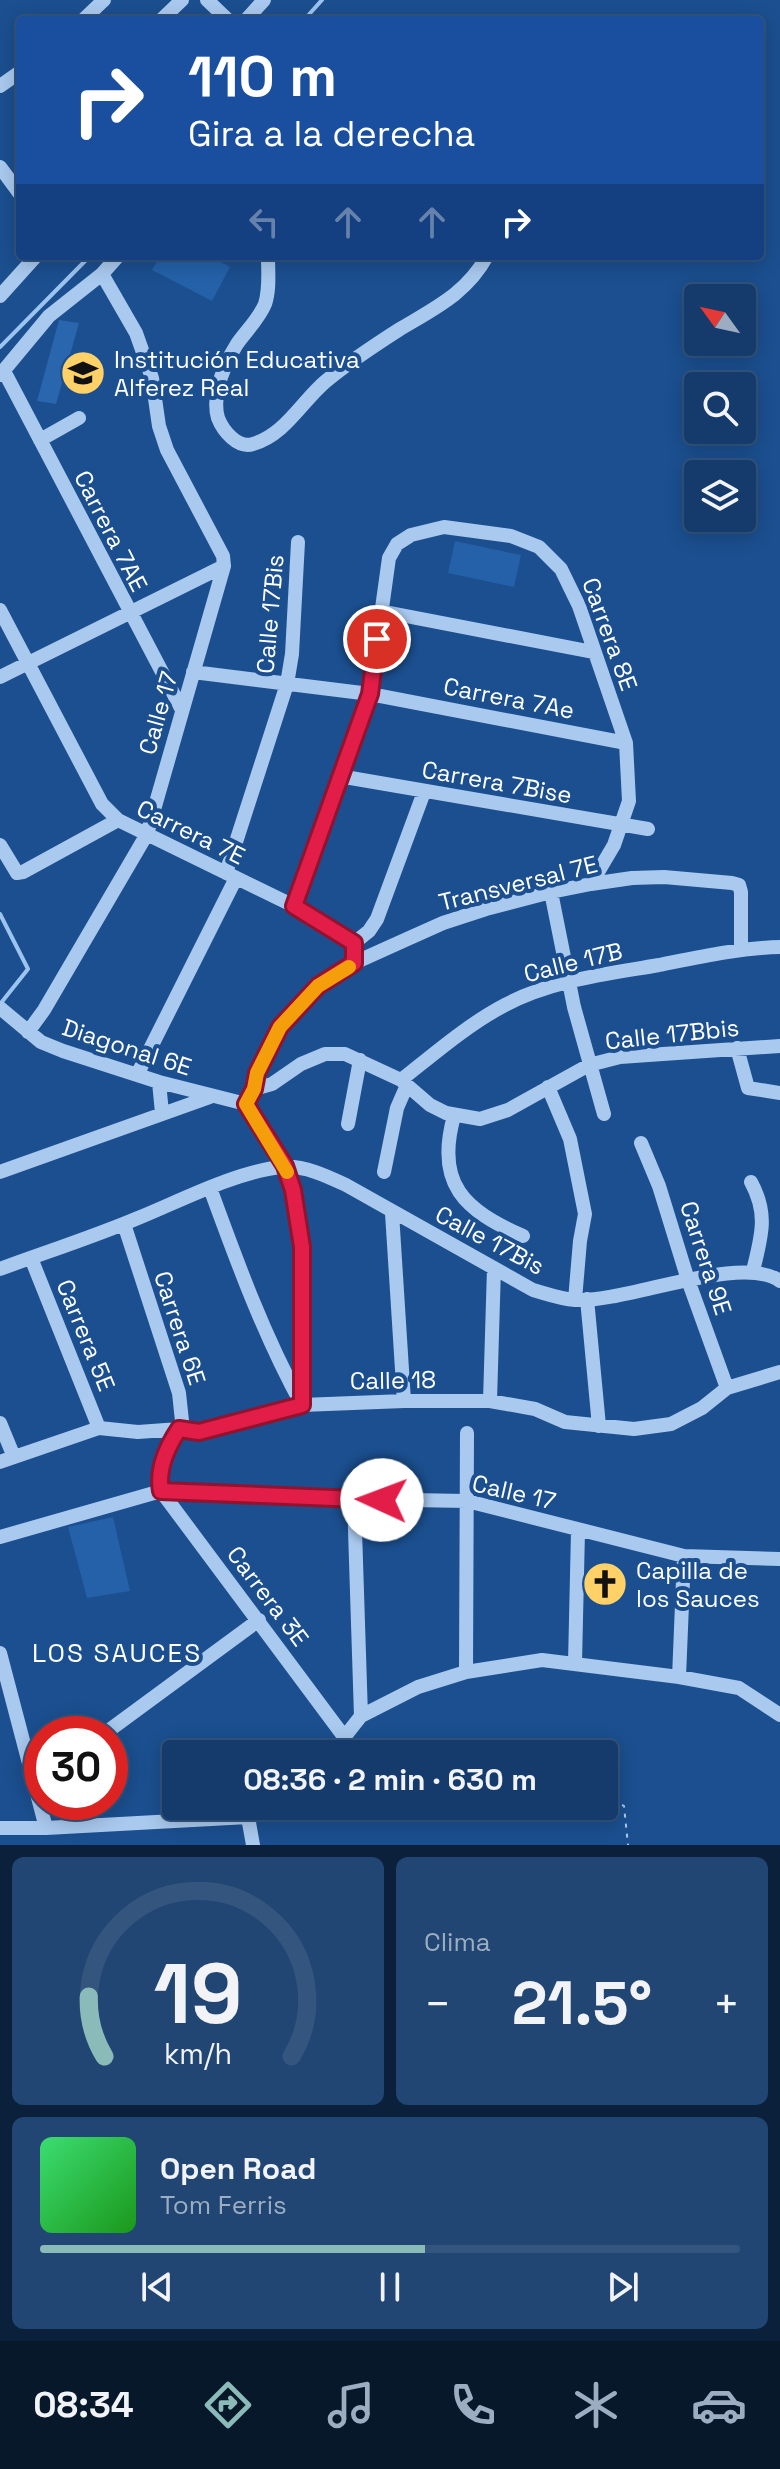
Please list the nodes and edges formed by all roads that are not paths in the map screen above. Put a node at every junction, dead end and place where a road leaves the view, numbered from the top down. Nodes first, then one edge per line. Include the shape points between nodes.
1 (104, 0) edge
2 (182, 0) edge
3 (207, 0) edge
4 (264, 0) edge
5 (87, 16) edge
6 (165, 16) edge
7 (224, 16) edge
8 (250, 16) edge
9 (0, 167) edge
10 (16, 189) edge
11 (32, 260) edge
12 (114, 260) edge
13 (268, 260) edge
14 (485, 260) edge
15 (102, 274) junction
16 (0, 296) edge
17 (2, 373) edge
18 (79, 418) dead end
19 (40, 440) junction
20 (298, 542) dead end
21 (224, 566) junction
22 (0, 610) edge
23 (380, 611) junction
24 (129, 614) junction
25 (593, 652) junction
26 (27, 663) junction
27 (193, 672) junction
28 (0, 677) edge
29 (287, 684) junction
30 (370, 694) junction
31 (182, 710) junction
32 (626, 743) junction
33 (339, 776) junction
34 (424, 792) junction
35 (118, 820) junction
36 (622, 826) junction
37 (648, 829) dead end
38 (147, 834) junction
39 (0, 845) edge
40 (231, 876) junction
41 (591, 884) junction
42 (551, 892) junction
43 (294, 906) junction
44 (354, 943) junction
45 (780, 947) edge
46 (741, 949) junction
47 (354, 963) junction
48 (569, 981) junction
49 (2, 1010) edge
50 (28, 1032) junction
51 (780, 1046) edge
52 (737, 1048) junction
53 (360, 1060) junction
54 (589, 1065) junction
55 (137, 1075) junction
56 (159, 1082) junction
57 (404, 1083) junction
58 (548, 1087) junction
59 (254, 1089) junction
60 (780, 1093) edge
61 (212, 1096) junction
62 (246, 1104) junction
63 (162, 1113) junction
64 (604, 1114) dead end
65 (454, 1116) junction
66 (348, 1124) dead end
67 (641, 1143) dead end
68 (285, 1166) junction
69 (0, 1172) edge
70 (384, 1172) dead end
71 (751, 1182) dead end
72 (210, 1188) junction
73 (392, 1213) junction
74 (124, 1224) junction
75 (523, 1236) dead end
76 (31, 1258) junction
77 (494, 1268) junction
78 (0, 1269) edge
79 (753, 1271) junction
80 (688, 1280) junction
81 (780, 1281) edge
82 (581, 1300) junction
83 (780, 1372) edge
84 (727, 1388) junction
85 (404, 1401) junction
86 (490, 1401) junction
87 (302, 1405) junction
88 (0, 1423) edge
89 (599, 1426) junction
90 (99, 1428) junction
91 (179, 1429) junction
92 (467, 1433) dead end
93 (7, 1459) edge
94 (160, 1485) junction
95 (354, 1499) junction
96 (467, 1501) junction
97 (578, 1531) junction
98 (0, 1537) edge
99 (684, 1556) junction
100 (780, 1559) edge
101 (259, 1620) junction
102 (0, 1653) edge
103 (575, 1663) junction
104 (466, 1672) junction
105 (679, 1677) junction
106 (780, 1715) edge
107 (128, 1716) edge
108 (361, 1716) junction
109 (24, 1732) edge
110 (345, 1738) joint
111 (45, 1820) edge
112 (193, 1820) edge
113 (249, 1820) edge
114 (0, 1828) edge
115 (46, 1828) junction
116 (253, 1845) edge

1 - 5 street
2 - 6 street
3 - 7 street
4 - 8 street
9 - 10 street
11 - 16 street
12 - 15 street
13 - 14 street via 265,306 222,371 216,402 228,434 250,446 278,430 356,358 461,290
15 - 17 street via 49,316
15 - 21 street via 136,333 167,450
17 - 19 street, Carrera 7AE
18 - 19 street
19 - 24 street, Carrera 7AE
20 - 29 street, Calle 17Bis
21 - 24 street
21 - 27 street, Calle 17
22 - 26 street, Carrera 7E
23 - 25 street
23 - 25 street, Carrera 8E via 389,558 411,535 444,527 511,536 539,547 561,569
23 - 30 street
24 - 26 street
24 - 31 street, Carrera 7AE
25 - 32 street, Carrera 8E
26 - 28 street
26 - 35 street, Carrera 7E via 102,804
27 - 29 street, Carrera 7Ae
27 - 31 street, Calle 17
29 - 30 street, Carrera 7Ae
29 - 40 street, Calle 17Bis
30 - 32 street, Carrera 7Ae
30 - 33 street
31 - 38 street, Calle 17
32 - 36 street, Carrera 8E via 629,801
33 - 34 street, Carrera 7Bise
33 - 43 street
34 - 36 street, Carrera 7Bise
34 - 44 street via 377,919
35 - 38 street, Carrera 7E
35 - 39 street via 17,873
36 - 37 street, Carrera 7Bise
36 - 41 street, Carrera 8E
38 - 40 street, Carrera 7E
38 - 50 street, Calle 17
40 - 43 street, Carrera 7E
40 - 55 street, Calle 17Bis
41 - 42 street, Transversal 7E
41 - 46 street, Transversal 7E via 664,877 739,885
42 - 47 street, Transversal 7E via 443,923
42 - 48 street
43 - 44 street, Carrera 7E
44 - 47 street
45 - 46 street, Calle 17B
46 - 48 street, Calle 17B
47 - 59 street, Transversal 7E via 318,986 280,1027
48 - 54 street
48 - 57 street, Calle 17B via 534,992 474,1023
49 - 50 street, Diagonal 6E
50 - 55 street, Diagonal 6E via 63,1051
51 - 52 street, Calle 17Bbis
52 - 54 street, Calle 17Bbis via 620,1057
52 - 60 street via 748,1088
53 - 57 street
53 - 59 street via 325,1054
53 - 66 street
54 - 58 street, Calle 17Bbis
54 - 64 street
55 - 56 street, Diagonal 6E
56 - 61 street, Diagonal 6E
56 - 63 street
57 - 65 street via 430,1105
57 - 70 street
58 - 65 street, Calle 17Bbis via 480,1119
58 - 82 street via 570,1139 585,1214
59 - 62 street, Transversal 7E
61 - 62 street, Diagonal 6E
61 - 63 street
62 - 68 street
63 - 69 street
65 - 75 street via 447,1153 458,1193 487,1217
67 - 80 street, Carrera 9E
68 - 72 street
68 - 73 street, Calle 17Bis via 320,1172
68 - 87 street via 302,1247
71 - 79 street via 764,1217
72 - 74 street
72 - 87 street
73 - 77 street, Calle 17Bis
73 - 85 street
74 - 76 street
74 - 91 street, Carrera 6E via 179,1393
76 - 78 street
76 - 90 street, Carrera 5E
77 - 82 street, Calle 17Bis via 533,1290
77 - 86 street
79 - 80 street, Calle 17Bis
79 - 81 street, Calle 17Bis
80 - 82 street, Calle 17Bis
80 - 84 street, Carrera 9E
82 - 89 street
83 - 84 street, Calle 18
84 - 89 street, Calle 18 via 671,1424
85 - 86 street, Calle 18
85 - 87 street, Calle 18
86 - 89 street, Calle 18
87 - 91 street, Calle 18 via 199,1432
88 - 93 street
90 - 91 street, Calle 18
90 - 93 street, Calle 18
91 - 94 street via 169,1444
92 - 96 street
94 - 95 street, Calle 17
94 - 98 street, Calle 17
94 - 101 street, Carrera 3E
95 - 96 street, Calle 17
95 - 108 street
96 - 97 street, Calle 17
96 - 104 street
97 - 99 street, Calle 17
97 - 103 street
99 - 100 street, Calle 17
99 - 105 street
101 - 107 street
101 - 110 street, Carrera 3E
102 - 109 street
103 - 104 street via 542,1660
103 - 105 street
104 - 108 street via 418,1687
105 - 106 street via 739,1688
108 - 110 street
111 - 115 street
112 - 115 street
113 - 116 street
114 - 115 street

